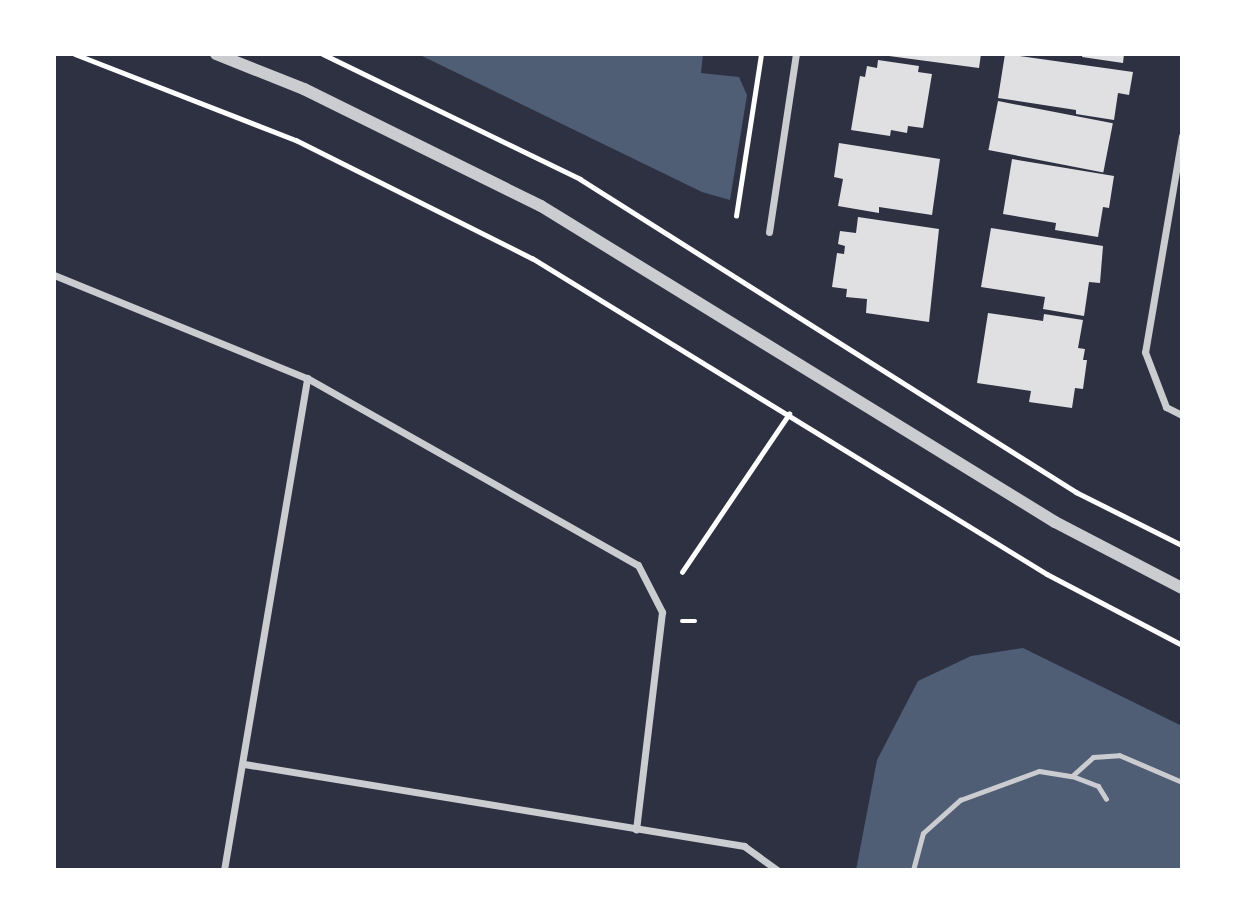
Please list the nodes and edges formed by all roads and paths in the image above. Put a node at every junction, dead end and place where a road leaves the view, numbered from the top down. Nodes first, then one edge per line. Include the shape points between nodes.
1 (75, 54) edge
2 (216, 54) edge
3 (323, 54) edge
4 (761, 54) edge
5 (796, 54) edge
6 (1182, 136) edge
7 (736, 216) dead end
8 (769, 232) dead end
9 (54, 275) edge
10 (307, 378) junction
11 (789, 414) junction
12 (1182, 415) edge
13 (1182, 545) edge
14 (682, 572) dead end
15 (1182, 588) edge
16 (1182, 645) edge
17 (244, 764) junction
18 (1072, 776) junction
19 (1182, 782) edge
20 (1106, 799) dead end
21 (636, 829) junction
22 (224, 870) edge
23 (777, 870) edge
24 (827, 870) edge
25 (846, 870) edge
26 (913, 870) edge

1 - 11 path via 296,141 533,258
2 - 15 street via 304,89 541,206 1055,522
3 - 13 path via 580,179 1076,492
4 - 7 path
5 - 8 street
6 - 12 street via 1145,352 1166,407
9 - 10 street
10 - 17 street
10 - 21 street via 638,565 662,612
11 - 14 path
11 - 16 path via 1047,574
17 - 21 street
17 - 22 street
18 - 19 lane via 1093,757 1119,755
18 - 20 lane via 1098,786
18 - 26 lane via 1039,771 960,800 923,833
21 - 23 street via 744,846
24 - 25 lane

